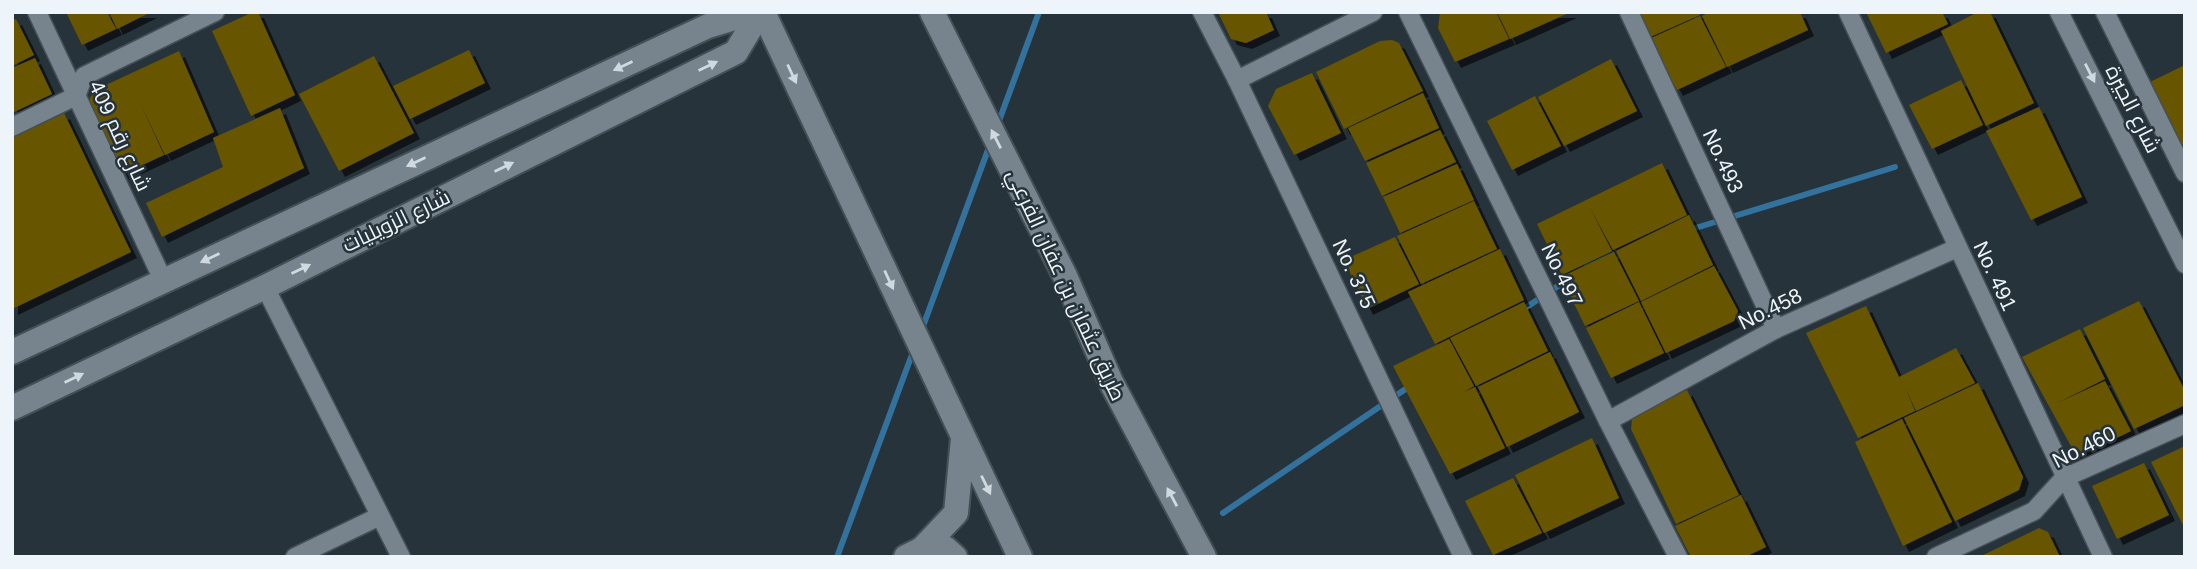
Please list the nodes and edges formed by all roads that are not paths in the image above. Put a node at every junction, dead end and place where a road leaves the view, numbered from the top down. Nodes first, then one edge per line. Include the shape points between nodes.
1 (37, 12) edge
2 (215, 12) edge
3 (754, 12) edge
4 (761, 12) edge
5 (932, 12) edge
6 (1202, 12) edge
7 (1373, 12) edge
8 (1408, 12) edge
9 (1629, 12) edge
10 (1848, 12) edge
11 (2059, 12) edge
12 (2105, 12) edge
13 (1237, 80) junction
14 (76, 96) junction
15 (12, 127) edge
16 (2185, 173) edge
17 (1957, 248) junction
18 (2185, 264) edge
19 (163, 279) junction
20 (265, 287) junction
21 (1776, 329) junction
22 (12, 352) edge
23 (12, 408) edge
24 (1608, 421) junction
25 (2185, 424) edge
26 (963, 437) junction
27 (2064, 478) junction
28 (380, 516) junction
29 (914, 553) edge
30 (295, 557) edge
31 (401, 557) edge
32 (955, 557) edge
33 (1020, 557) edge
34 (1204, 557) edge
35 (1463, 557) edge
36 (1678, 557) edge
37 (1936, 557) edge
38 (2104, 557) edge

1 - 14 street, شارع رقم 409
2 - 14 street via 84,76
3 -> 19 street, شارع الزويليات via 708,26
20 -> 4 street, شارع الزويليات via 736,52
4 -> 26 street
34 -> 5 street, طريق عثمان بن عفان الفرعي via 1111,382 1065,276
6 - 13 street, No. 375
7 - 13 street
8 - 24 street, No.497
9 - 21 street, No.493
10 - 17 street, No. 491
11 -> 18 street, شارع الجيرة
12 - 16 street, شارع الجيرة
13 - 35 street, No. 375
14 - 15 street
14 - 19 street, شارع رقم 409
17 - 21 street, No.458
17 - 27 street, No. 491
19 - 22 street, شارع الزويليات
23 -> 20 street, شارع الزويليات
20 - 28 street
21 - 24 street, No.458
24 - 36 street, No.497
25 - 27 street, No.460
26 - 29 street via 956,513
26 -> 33 street
27 - 37 street, No.460 via 2034,511
27 - 38 street, No. 491
28 - 30 street
28 - 31 street
29 - 32 street via 945,548

